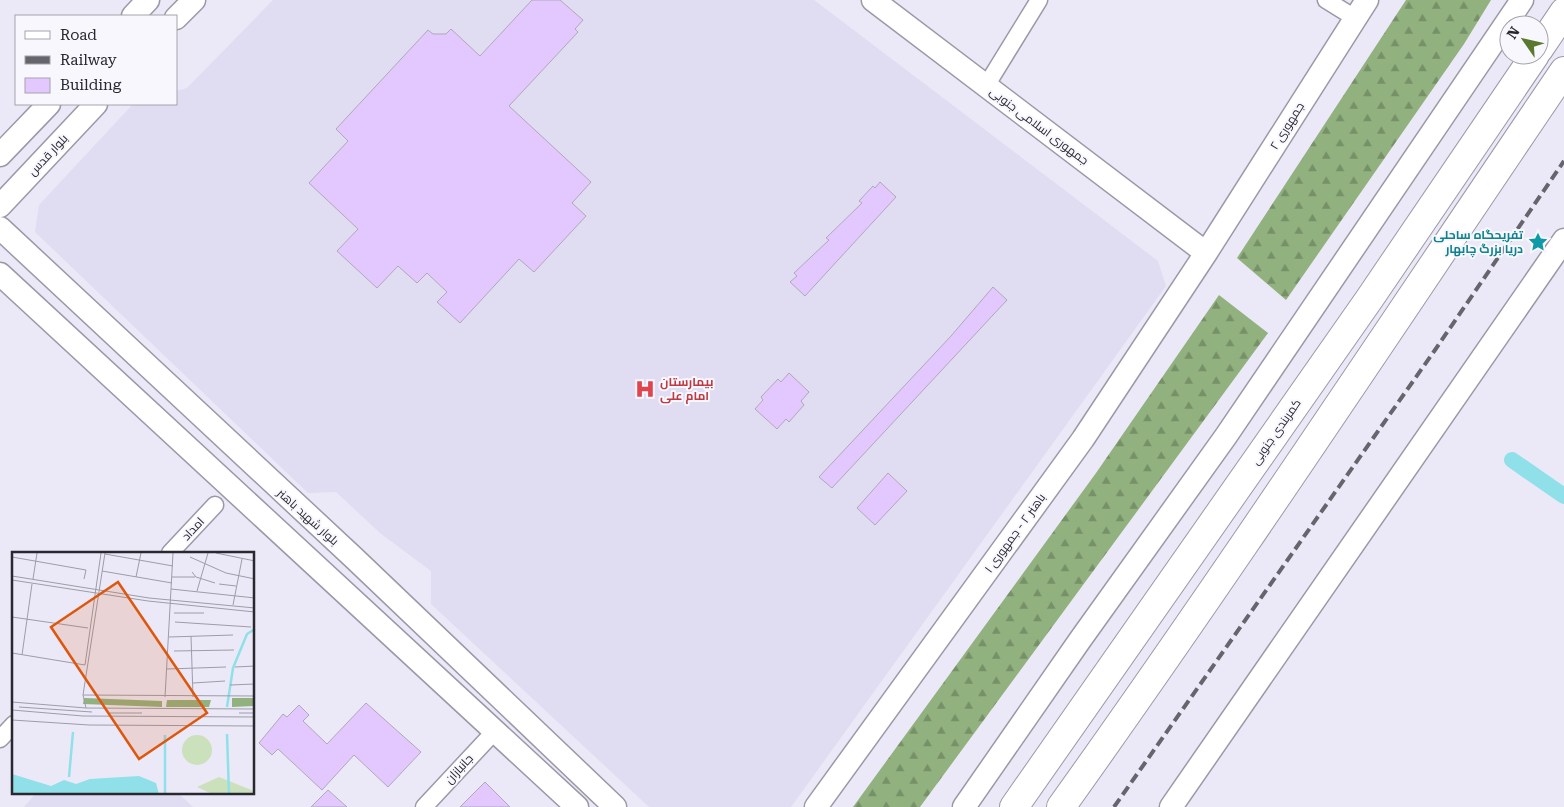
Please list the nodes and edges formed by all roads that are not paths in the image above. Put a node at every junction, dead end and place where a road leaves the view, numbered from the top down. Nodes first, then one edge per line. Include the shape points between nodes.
1 (148, 0) edge
2 (194, 0) edge
3 (873, 0) edge
4 (1039, 0) edge
5 (1326, 0) edge
6 (1522, 0) edge
7 (1362, 9) edge
8 (1564, 12) edge
9 (134, 15) edge
10 (178, 16) edge
11 (1549, 34) edge
12 (1528, 65) edge
13 (1564, 71) edge
14 (986, 86) junction
15 (48, 105) edge
16 (95, 105) edge
17 (0, 155) edge
18 (0, 206) edge
19 (0, 228) edge
20 (1564, 240) edge
21 (1206, 253) junction
22 (0, 274) edge
23 (215, 505) dead end
24 (171, 552) edge
25 (12, 726) edge
26 (494, 732) junction
27 (0, 739) edge
28 (424, 807) edge
29 (577, 807) edge
30 (615, 807) edge
31 (816, 807) edge
32 (964, 807) edge
33 (1014, 807) edge
34 (1061, 807) edge
35 (1171, 807) edge

1 - 9 main road
2 - 10 main road
3 - 14 main road, جمهوری اسلامی جنوبی
4 - 14 street
5 - 7 street
6 - 32 main road via 1243,412
7 - 21 main road, جمهوری ۲
8 - 11 highway
12 - 33 highway, کمربندی جنوبی via 1370,298
13 - 34 highway via 1310,450
14 - 21 main road, جمهوری اسلامی جنوبی
15 - 17 main road
16 - 18 main road, بلوار قدس
19 - 30 main road, بلوار شهید باهنر
20 - 35 main road
21 - 31 main road, باهنر ۲ - جمهوری ۱ via 1083,439
22 - 26 main road
23 - 24 street, امداد
25 - 27 street
26 - 28 street, جانبازان
26 - 29 main road

